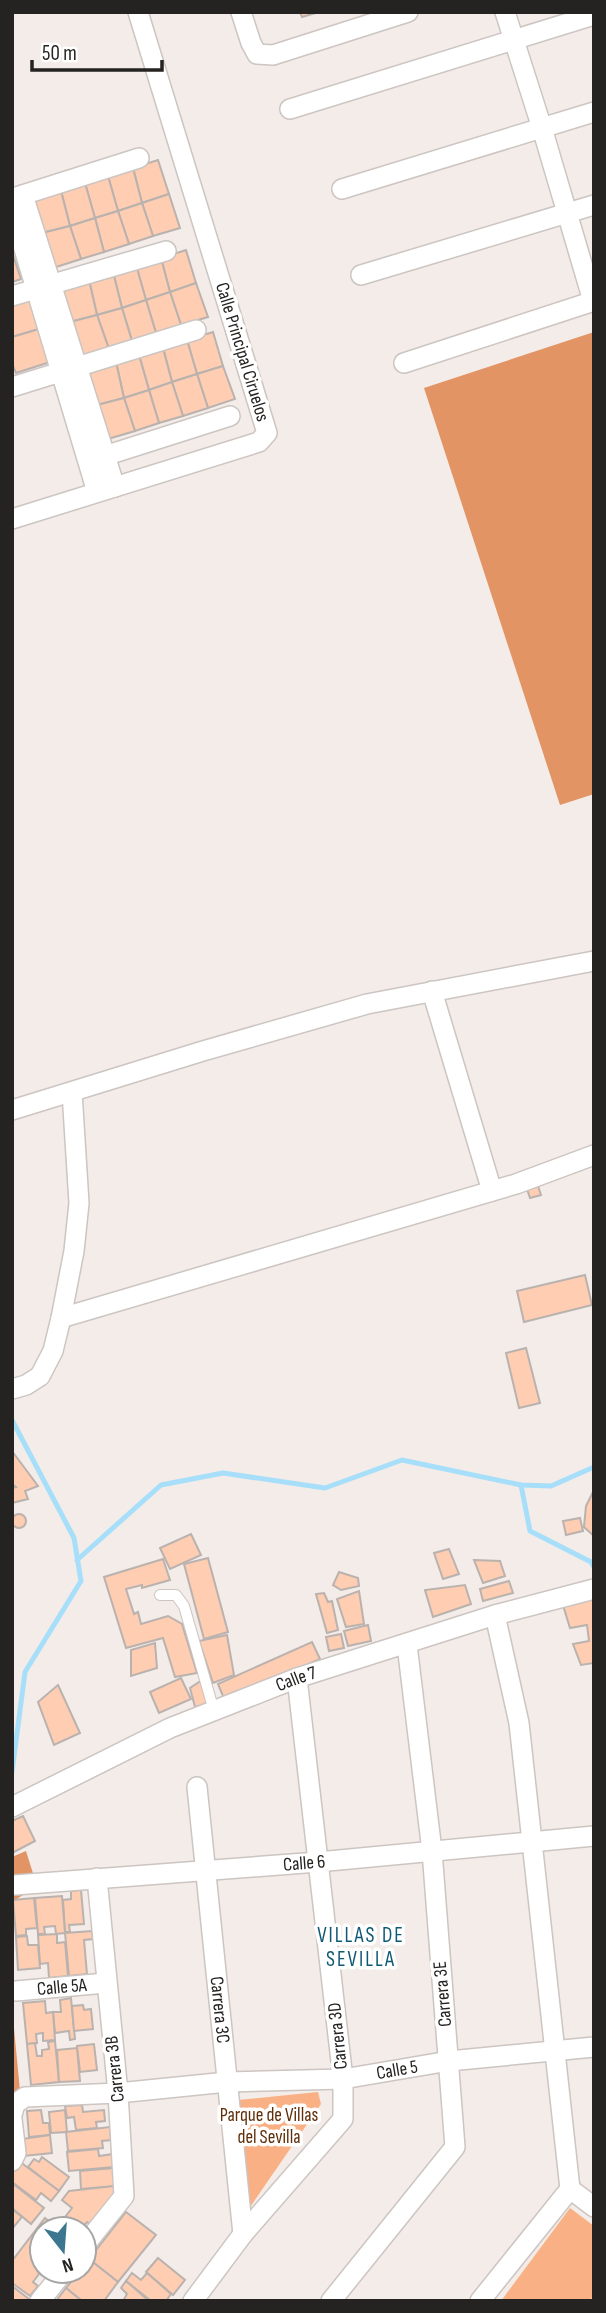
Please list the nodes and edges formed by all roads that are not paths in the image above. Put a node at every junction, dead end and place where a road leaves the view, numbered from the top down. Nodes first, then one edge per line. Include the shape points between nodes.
1 (138, 12) edge
2 (241, 12) edge
3 (408, 12) edge
4 (505, 12) edge
5 (594, 15) edge
6 (513, 40) junction
7 (290, 109) dead end
8 (594, 112) edge
9 (542, 128) junction
10 (139, 158) dead end
11 (342, 189) dead end
12 (16, 201) edge
13 (594, 205) edge
14 (567, 213) junction
15 (166, 251) dead end
16 (361, 275) dead end
17 (44, 287) junction
18 (12, 296) edge
19 (593, 301) edge
20 (196, 330) dead end
21 (404, 363) dead end
22 (69, 370) junction
23 (12, 387) edge
24 (230, 416) dead end
25 (96, 459) junction
26 (106, 489) junction
27 (12, 519) edge
28 (594, 961) edge
29 (432, 991) junction
30 (72, 1092) junction
31 (12, 1110) edge
32 (594, 1155) edge
33 (492, 1191) junction
34 (61, 1318) junction
35 (12, 1389) edge
36 (594, 1589) edge
37 (160, 1595) dead end
38 (495, 1615) junction
39 (407, 1645) junction
40 (297, 1678) junction
41 (214, 1711) junction
42 (197, 1787) dead end
43 (17, 1804) edge
44 (594, 1836) edge
45 (533, 1840) junction
46 (432, 1851) junction
47 (318, 1862) junction
48 (205, 1871) junction
49 (97, 1878) junction
50 (15, 1885) dead end
51 (106, 1983) junction
52 (16, 1991) dead end
53 (594, 2047) edge
54 (556, 2051) junction
55 (449, 2062) junction
56 (343, 2079) junction
57 (227, 2082) junction
58 (118, 2093) junction
59 (12, 2117) edge
60 (12, 2161) edge
61 (570, 2189) junction
62 (594, 2207) edge
63 (98, 2228) edge
64 (243, 2234) junction
65 (53, 2285) edge
66 (40, 2301) edge
67 (193, 2301) edge
68 (331, 2301) edge
69 (480, 2301) edge

1 - 26 street, Calle Principal Ciruelos via 267,433 259,442
2 - 3 street via 257,54 273,55
4 - 6 street
5 - 6 street
6 - 7 street
6 - 9 street
8 - 9 street
9 - 11 street
9 - 14 street
10 - 12 street
12 - 17 street
13 - 14 street
14 - 16 street
14 - 19 street
15 - 17 street
17 - 18 street
17 - 22 street
19 - 21 street
20 - 22 street
22 - 23 street
22 - 25 street
24 - 25 street
25 - 26 street
26 - 27 street, Calle Principal Ciruelos
28 - 29 street
29 - 30 street via 367,1004
29 - 33 street
30 - 31 street
30 - 34 street via 79,1203
32 - 33 street
33 - 34 street
34 - 35 street via 53,1351 40,1376
36 - 38 street, Calle 7
37 - 41 lane via 176,1595 184,1606
38 - 39 street, Calle 7
38 - 45 street via 519,1723
39 - 40 street, Calle 7
39 - 46 street, Carrera 3E
40 - 41 street, Calle 7
40 - 47 street, Carrera 3D
41 - 43 street, Calle 7
42 - 48 street, Carrera 3C
44 - 45 street, Calle 6
45 - 46 street, Calle 6
45 - 54 street
46 - 47 street, Calle 6
46 - 55 street, Carrera 3E
47 - 48 street, Calle 6
47 - 56 street, Carrera 3D
48 - 49 street, Calle 6
48 - 57 street, Carrera 3C
49 - 50 street, Calle 6
49 - 51 street, Carrera 3B
51 - 52 street, Calle 5A
51 - 58 street, Carrera 3B
53 - 54 street, Calle 5
54 - 55 street, Calle 5
54 - 61 street
55 - 56 street, Calle 5
55 - 68 street, Carrera 3E via 455,2147
56 - 57 street, Calle 5
56 - 64 street, Carrera 3D via 343,2119
57 - 58 street, Calle 5
57 - 64 street, Carrera 3C
58 - 59 street, Calle 5 via 25,2097 15,2104
58 - 63 street, Carrera 3B via 124,2196
59 - 60 street via 16,2153
61 - 62 street
61 - 69 street
64 - 67 street, Carrera 3D
65 - 66 street

